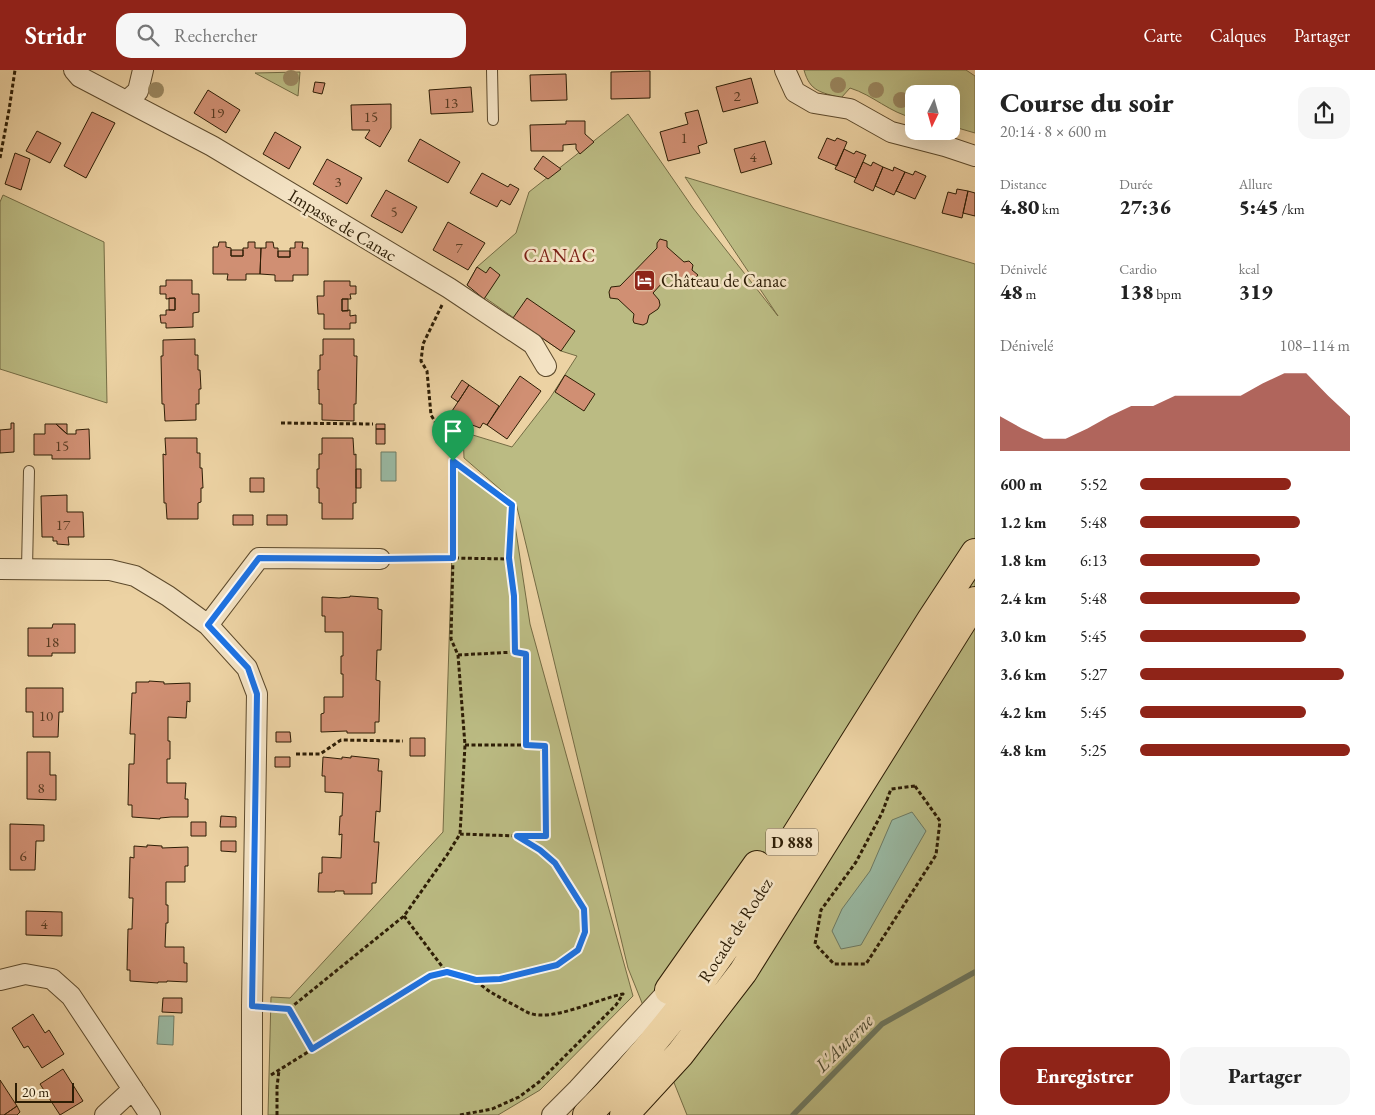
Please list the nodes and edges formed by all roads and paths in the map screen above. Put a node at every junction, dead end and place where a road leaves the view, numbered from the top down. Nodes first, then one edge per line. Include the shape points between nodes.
1 (15, 70) edge
2 (74, 70) edge
3 (142, 70) edge
4 (492, 70) edge
5 (785, 70) edge
6 (126, 100) junction
7 (493, 120) dead end
8 (975, 156) edge
9 (0, 158) edge
10 (449, 288) junction
11 (546, 366) dead end
12 (281, 423) dead end
13 (373, 424) dead end
14 (453, 461) junction
15 (29, 471) dead end
16 (975, 554) edge
17 (453, 558) junction
18 (509, 558) junction
19 (380, 559) joint
20 (0, 569) edge
21 (27, 569) junction
22 (972, 605) edge
23 (931, 620) junction
24 (208, 625) junction
25 (958, 647) dead end
26 (515, 652) junction
27 (458, 655) junction
28 (903, 736) dead end
29 (403, 741) dead end
30 (465, 745) junction
31 (526, 745) junction
32 (296, 754) dead end
33 (863, 780) junction
34 (915, 786) joint
35 (460, 834) junction
36 (517, 836) junction
37 (404, 916) junction
38 (447, 972) junction
39 (0, 980) edge
40 (476, 980) junction
41 (669, 990) joint
42 (252, 1006) junction
43 (289, 1009) junction
44 (312, 1049) junction
45 (280, 1070) junction
46 (252, 1078) junction
47 (133, 1089) junction
48 (105, 1115) edge
49 (150, 1115) edge
50 (252, 1115) edge
51 (277, 1115) edge
52 (460, 1115) edge
53 (552, 1115) edge
54 (587, 1115) edge
55 (624, 1115) edge

1 - 9 path
2 - 6 street, Impasse de Canac via 80,77
3 - 6 street via 138,91
4 - 7 lane
5 - 8 street via 795,92 814,103 850,109 891,132
6 - 10 street, Impasse de Canac via 212,146
10 - 11 street, Impasse de Canac via 533,344
10 - 14 path via 423,344 421,362 427,371 431,415
12 - 13 path
14 - 17 path
14 - 18 path via 512,505
15 - 21 lane
16 - 23 highway, Rocade de Rodez / D 888
17 - 18 path
17 - 19 path
17 - 27 path via 451,639
18 - 26 path via 514,596
19 - 24 street via 259,558
20 - 21 street
21 - 24 street via 110,570 135,576
22 - 25 lane
22 - 33 highway, Rocade de Rodez / D 888
23 - 41 highway via 894,656 781,831
23 - 54 highway, Rocade de Rodez / D 888 via 689,1000
24 - 42 street via 248,668 257,694
26 - 27 path
26 - 31 path via 526,654
27 - 30 path
28 - 33 lane
29 - 32 path via 341,740 320,754
30 - 31 path
30 - 35 path
31 - 36 path via 545,746 546,836
33 - 55 highway, Rocade de Rodez / D 888 via 742,972 680,1054
34 - 34 path via 940,821 936,855 866,964 834,964 815,944 821,910 856,862 891,789
35 - 36 path
35 - 37 path
36 - 40 path via 555,863 584,909 585,932 578,950 557,965 500,979
37 - 38 path
37 - 43 path
38 - 40 path
38 - 44 path via 430,976
39 - 47 street via 25,974 52,979 71,996
40 - 52 path via 485,990 529,1013 545,1016 623,994 616,1005 539,1082 519,1097 492,1108
41 - 53 street
42 - 43 path
42 - 46 street
43 - 44 path
44 - 45 path
45 - 46 path via 269,1077
45 - 51 path
46 - 50 street
47 - 48 street
47 - 49 street

